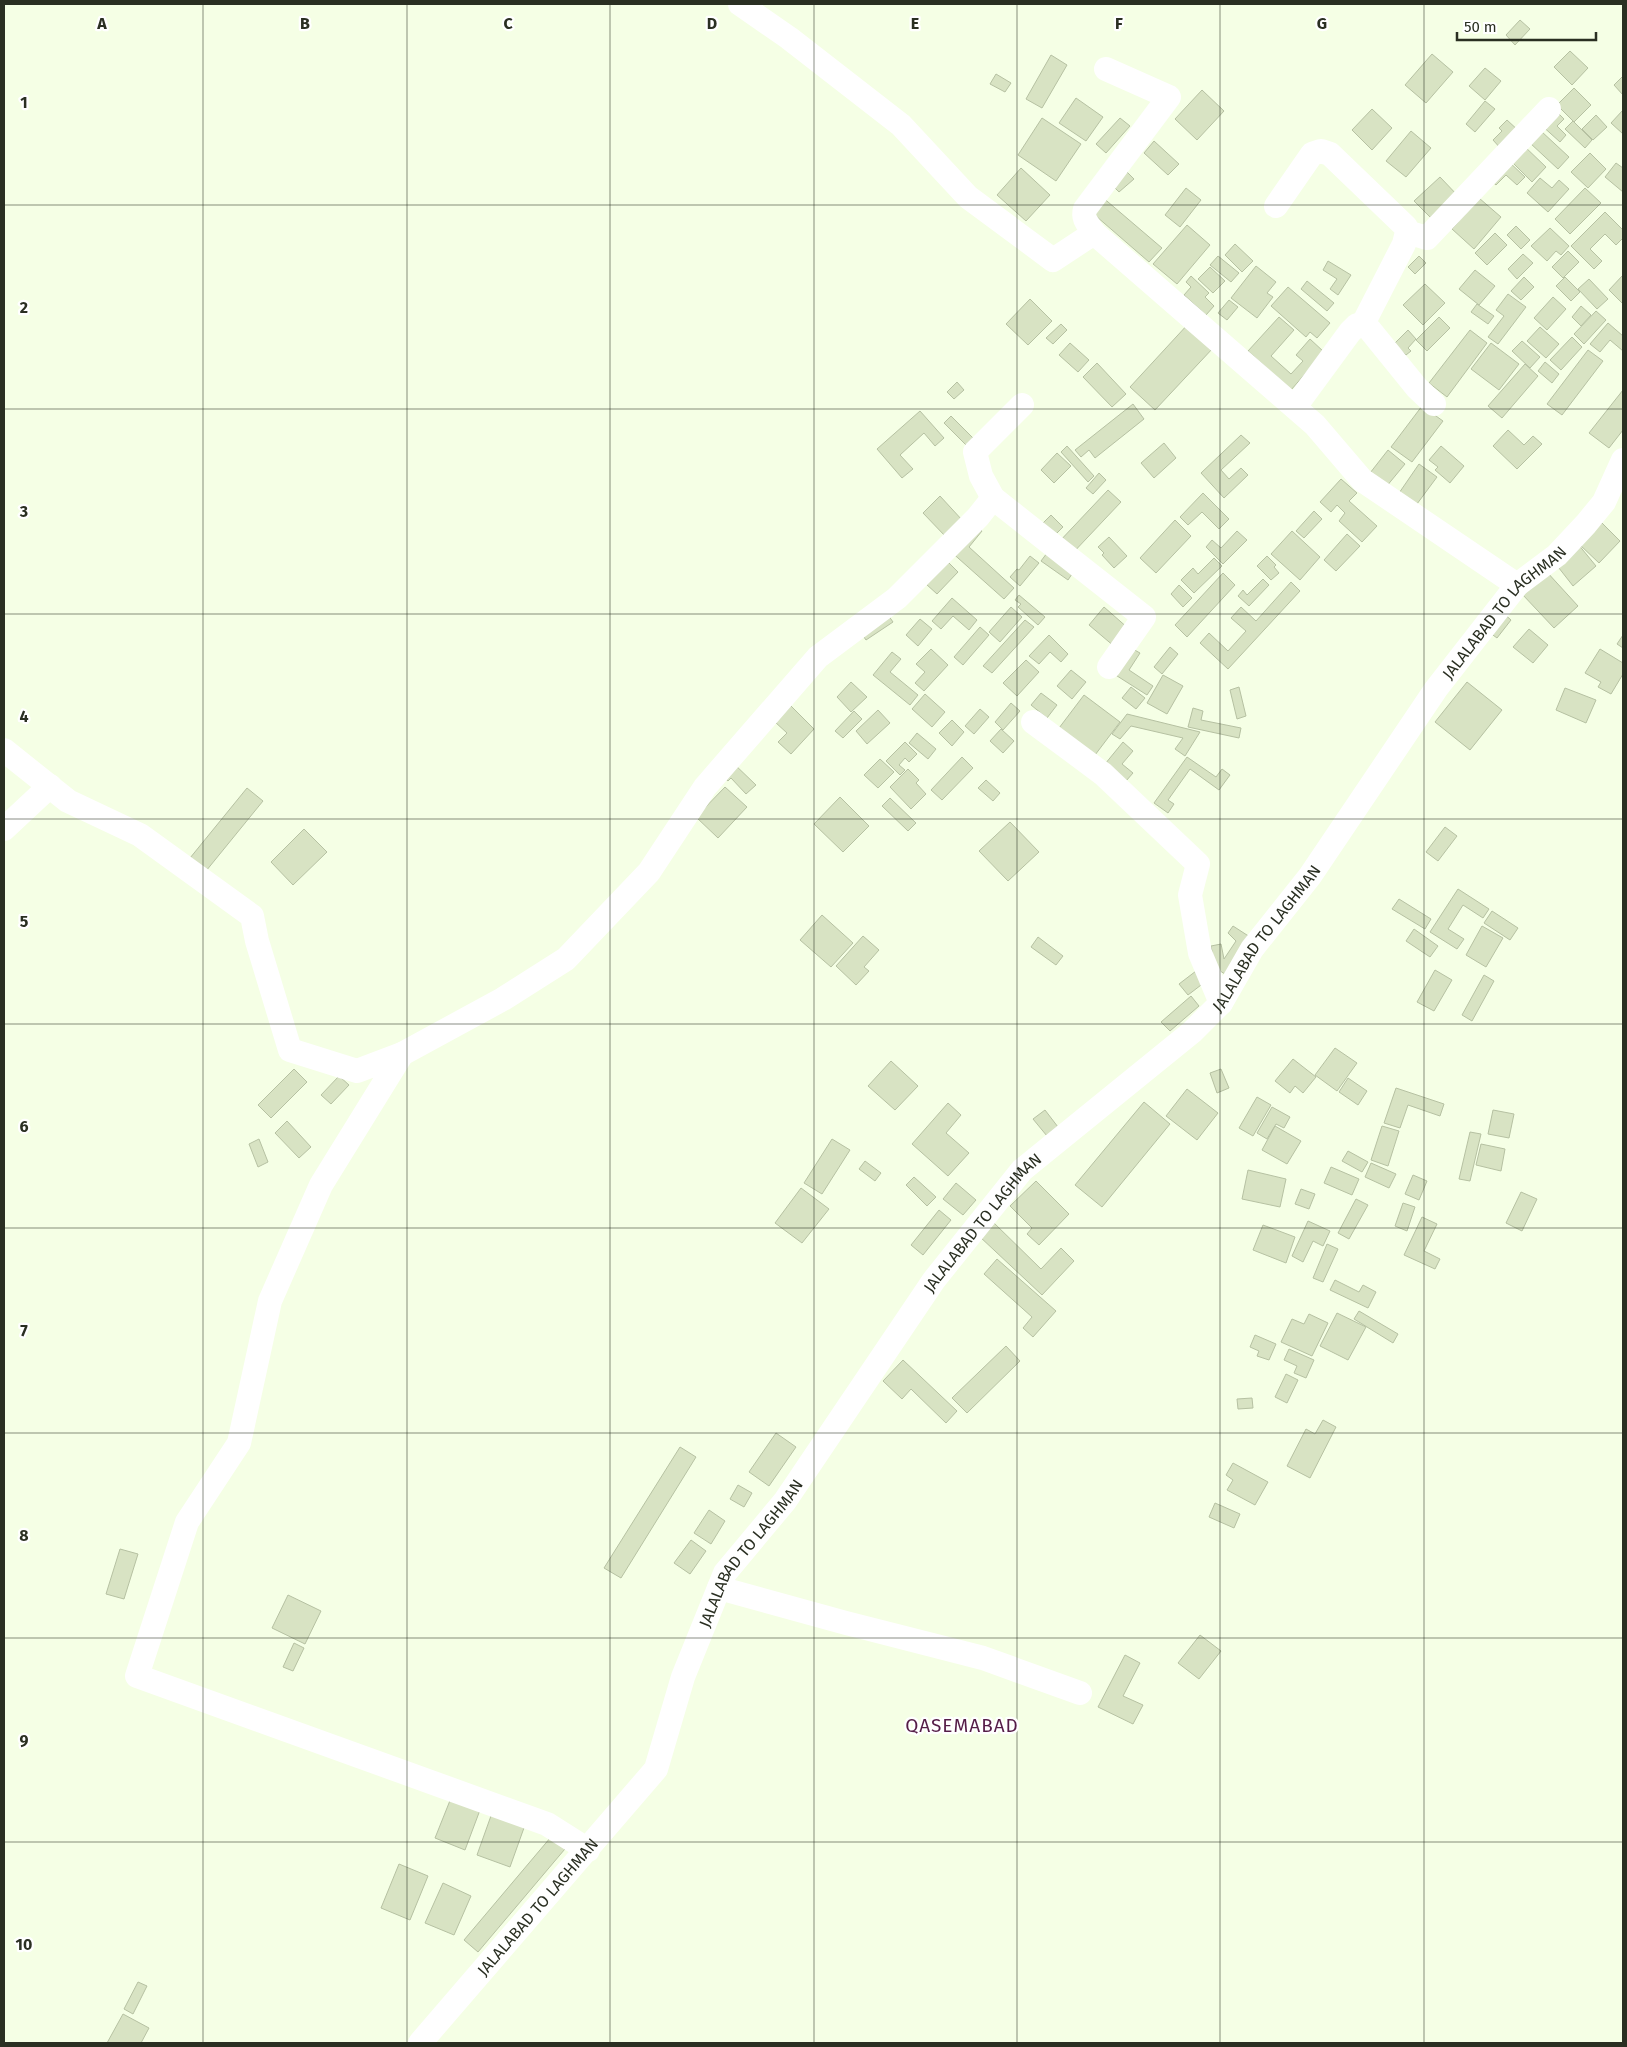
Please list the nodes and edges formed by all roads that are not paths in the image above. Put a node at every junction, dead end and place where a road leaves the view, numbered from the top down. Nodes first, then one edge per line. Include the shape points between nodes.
1 (740, 4) edge
2 (1106, 69) dead end
3 (1549, 109) dead end
4 (1276, 206) dead end
5 (1407, 232) junction
6 (1094, 233) junction
7 (1363, 324) junction
8 (1434, 404) dead end
9 (1022, 405) dead end
10 (1295, 407) junction
11 (1623, 460) edge
12 (993, 498) junction
13 (1517, 585) junction
14 (1109, 667) dead end
15 (1033, 722) dead end
16 (4, 750) edge
17 (50, 786) junction
18 (4, 830) edge
19 (1221, 1003) junction
20 (402, 1054) junction
21 (719, 1588) junction
22 (1080, 1692) dead end
23 (588, 1850) junction
24 (420, 2043) edge

1 - 6 street via 901,125 968,197 1053,260
2 - 6 street via 1169,97 1086,208 1085,220
3 - 5 street via 1427,238
4 - 5 street via 1312,154 1321,151 1330,154 1406,227
5 - 7 street
6 - 10 street
7 - 8 street
7 - 10 street via 1350,332
9 - 12 street via 975,452 981,476
10 - 13 street via 1315,425 1362,480
11 - 13 street, JALALABAD TO LAGHMAN via 1604,502 1586,524 1558,555
12 - 14 street via 1144,617
12 - 20 street via 897,598 818,657 705,786 649,872 566,959 503,999
13 - 19 street, JALALABAD TO LAGHMAN via 1436,689 1310,876 1252,949
15 - 19 street via 1103,774 1198,864 1190,895 1200,953
16 - 17 street
17 - 18 street
17 - 20 street via 68,800 140,835 252,916 290,1050 357,1072
19 - 21 street, JALALABAD TO LAGHMAN via 1192,1032 1022,1170 934,1280 785,1501 725,1573
20 - 23 street via 321,1185 270,1301 239,1443 187,1522 137,1676 547,1824
21 - 22 street via 984,1658
21 - 23 street, JALALABAD TO LAGHMAN via 683,1677 656,1769
23 - 24 street, JALALABAD TO LAGHMAN

